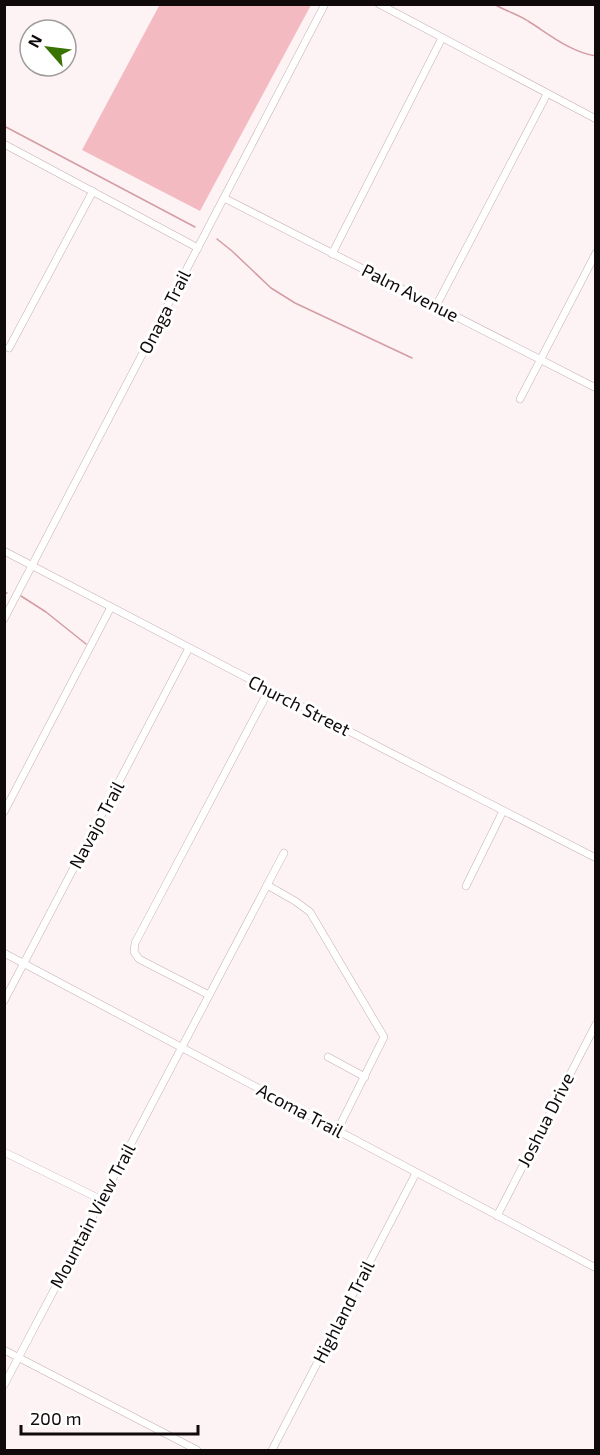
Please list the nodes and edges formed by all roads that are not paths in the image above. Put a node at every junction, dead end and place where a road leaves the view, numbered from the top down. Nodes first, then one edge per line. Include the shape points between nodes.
1 (325, 4) edge
2 (379, 4) edge
3 (442, 38) junction
4 (547, 94) junction
5 (596, 119) edge
6 (4, 144) edge
7 (93, 191) junction
8 (224, 198) junction
9 (198, 248) junction
10 (596, 253) edge
11 (332, 254) junction
12 (436, 306) junction
13 (9, 348) dead end
14 (540, 360) junction
15 (596, 388) edge
16 (520, 399) dead end
17 (4, 551) edge
18 (33, 565) junction
19 (111, 607) junction
20 (4, 619) edge
21 (189, 648) junction
22 (269, 690) junction
23 (503, 811) junction
24 (4, 812) edge
25 (284, 854) dead end
26 (596, 858) edge
27 (267, 885) junction
28 (466, 886) dead end
29 (4, 953) edge
30 (24, 963) junction
31 (209, 995) junction
32 (4, 1001) edge
33 (596, 1024) edge
34 (182, 1047) junction
35 (328, 1057) dead end
36 (365, 1077) junction
37 (337, 1131) junction
38 (4, 1152) edge
39 (416, 1173) junction
40 (102, 1200) junction
41 (497, 1216) junction
42 (596, 1268) edge
43 (4, 1350) edge
44 (18, 1358) junction
45 (4, 1385) edge
46 (197, 1450) edge
47 (272, 1450) edge

1 - 8 street, Onaga Trail
2 - 3 street
3 - 4 street
3 - 11 street
4 - 5 street
4 - 12 street
6 - 7 street
7 - 9 street
7 - 13 street
8 - 9 street, Onaga Trail
8 - 11 street, Palm Avenue
9 - 18 street, Onaga Trail
10 - 14 street
11 - 12 street, Palm Avenue
12 - 14 street, Palm Avenue
14 - 15 street, Palm Avenue
14 - 16 street
17 - 18 street, Church Street
18 - 19 street, Church Street
18 - 20 street, Onaga Trail
19 - 21 street, Church Street
19 - 24 street
21 - 22 street, Church Street
21 - 30 street, Navajo Trail
22 - 23 street, Church Street
22 - 31 street via 135,943 134,952 139,959
23 - 26 street, Church Street
23 - 28 street
25 - 27 street, Mountain View Trail
27 - 31 street, Mountain View Trail
27 - 36 street via 310,912 384,1037
29 - 30 street, Acoma Trail
30 - 32 street, Navajo Trail
30 - 34 street, Acoma Trail
31 - 34 street, Mountain View Trail
33 - 41 street, Joshua Drive
34 - 37 street, Acoma Trail
34 - 40 street, Mountain View Trail
35 - 36 street
36 - 37 street
37 - 39 street, Acoma Trail
38 - 40 street
39 - 41 street, Acoma Trail
39 - 47 street, Highland Trail
40 - 44 street, Mountain View Trail
41 - 42 street, Acoma Trail
43 - 44 street
44 - 45 street, Mountain View Trail
44 - 46 street

